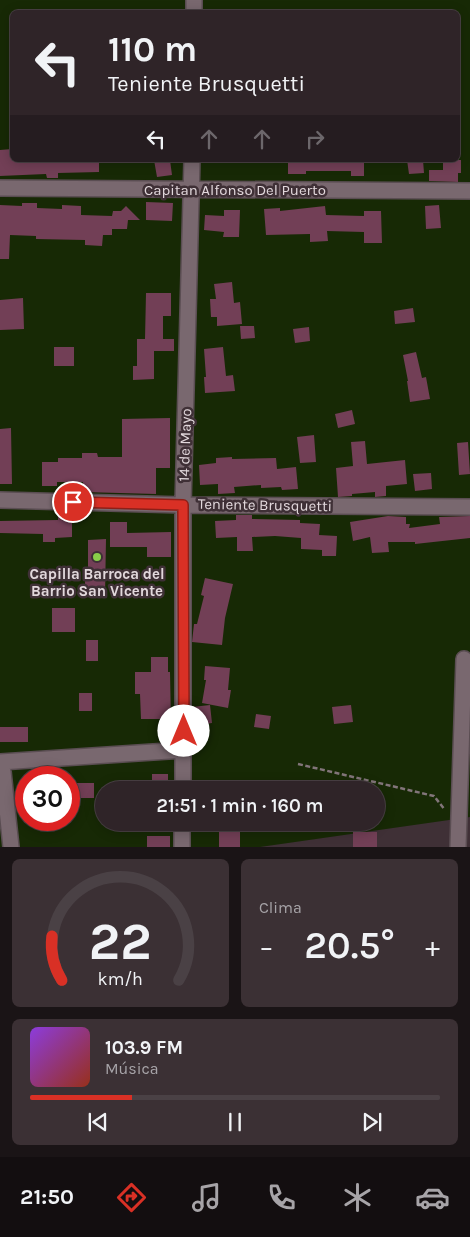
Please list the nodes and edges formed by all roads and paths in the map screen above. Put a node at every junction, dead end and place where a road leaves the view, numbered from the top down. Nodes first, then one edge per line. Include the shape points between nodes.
1 (192, 162) edge
2 (0, 188) edge
3 (192, 190) junction
4 (470, 191) edge
5 (0, 500) edge
6 (183, 505) junction
7 (470, 507) edge
8 (464, 659) dead end
9 (184, 750) junction
10 (1, 762) edge
11 (298, 764) dead end
12 (183, 781) edge
13 (458, 826) junction
14 (182, 831) edge
15 (11, 847) edge
16 (182, 847) edge
17 (458, 847) edge

1 - 3 street, 14 de Mayo
2 - 3 street, Capitan Alfonso Del Puerto
3 - 4 street, Capitan Alfonso Del Puerto
3 - 6 street, 14 de Mayo
5 - 6 street, Teniente Brusquetti
6 - 7 street, Teniente Brusquetti
6 - 9 street, 14 de Mayo
8 - 13 street
9 - 10 street
9 - 12 street, 14 de Mayo
10 - 15 street
11 - 13 path via 434,796
13 - 17 street
14 - 16 street

